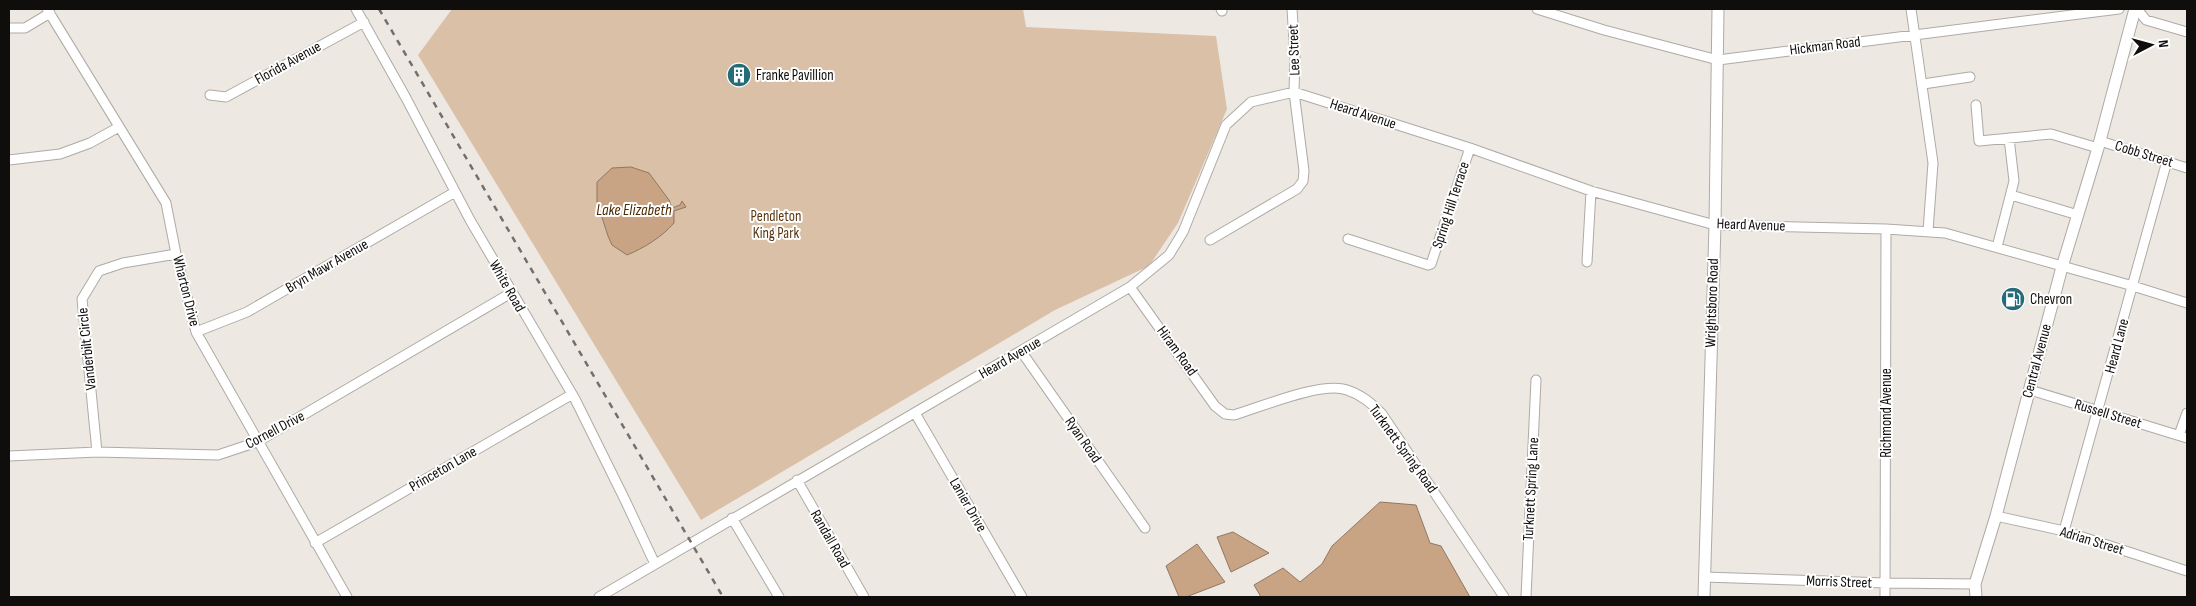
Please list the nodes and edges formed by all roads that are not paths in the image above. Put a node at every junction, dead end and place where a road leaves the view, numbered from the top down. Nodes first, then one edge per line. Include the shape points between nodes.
1 (356, 9) edge
2 (1292, 9) edge
3 (1537, 9) edge
4 (1718, 9) edge
5 (1911, 9) edge
6 (2119, 9) edge
7 (2136, 9) edge
8 (49, 11) edge
9 (1549, 11) edge
10 (364, 22) junction
11 (9, 28) edge
12 (2187, 32) edge
13 (1914, 34) junction
14 (1718, 60) junction
15 (1970, 77) dead end
16 (1923, 84) junction
17 (1294, 92) junction
18 (210, 95) dead end
19 (1976, 105) dead end
20 (119, 127) junction
21 (2009, 138) junction
22 (2099, 145) junction
23 (1470, 148) junction
24 (9, 160) edge
25 (2167, 161) junction
26 (2187, 168) edge
27 (1591, 191) junction
28 (455, 192) junction
29 (2011, 195) junction
30 (2078, 215) junction
31 (1715, 225) junction
32 (1886, 229) junction
33 (1928, 231) junction
34 (1348, 239) dead end
35 (1210, 240) dead end
36 (1997, 247) junction
37 (176, 254) junction
38 (1587, 262) dead end
39 (2062, 267) junction
40 (2133, 286) junction
41 (1130, 287) junction
42 (512, 293) junction
43 (2187, 303) edge
44 (196, 332) junction
45 (1021, 351) junction
46 (1536, 380) dead end
47 (2030, 390) junction
48 (571, 395) junction
49 (2099, 411) junction
50 (915, 413) junction
51 (2187, 413) edge
52 (1225, 414) joint
53 (2183, 437) edge
54 (257, 442) junction
55 (97, 452) junction
56 (9, 456) edge
57 (797, 480) junction
58 (1996, 516) junction
59 (732, 518) junction
60 (1145, 528) dead end
61 (2064, 531) junction
62 (315, 542) junction
63 (655, 564) junction
64 (2187, 571) edge
65 (1704, 577) junction
66 (1886, 584) junction
67 (1975, 584) junction
68 (346, 597) edge
69 (600, 597) edge
70 (778, 597) edge
71 (864, 597) edge
72 (1022, 597) edge
73 (1504, 597) edge
74 (1526, 597) edge
75 (1704, 597) edge
76 (1885, 597) edge
77 (1976, 597) edge

1 - 10 street, White Road
2 - 17 street, Lee Street via 1296,57
3 - 9 street, Hickman Road
4 - 14 main road, Wrightsboro Road
5 - 13 street
6 - 13 street, Hickman Road
7 - 12 street via 2146,20
7 - 22 main road, Central Avenue
8 - 11 street via 25,28
8 - 20 street, Wharton Drive
9 - 14 street, Hickman Road via 1604,30
10 - 18 street, Florida Avenue via 226,97
10 - 28 street, White Road
13 - 14 street, Hickman Road
13 - 16 street
14 - 31 main road, Wrightsboro Road
15 - 16 street
16 - 33 street via 1933,163
17 - 23 street, Heard Avenue
17 - 35 street via 1304,171 1302,181 1297,189
17 - 41 street, Heard Avenue via 1251,102 1226,125 1179,240 1170,255
19 - 21 street, Cobb Street via 1980,141
20 - 24 street via 60,154
20 - 37 street, Wharton Drive via 166,203
21 - 22 street, Cobb Street via 2051,134
21 - 29 street via 2014,181
22 - 25 street, Cobb Street
22 - 30 main road, Central Avenue
23 - 27 street, Heard Avenue
23 - 34 street, Spring Hill Terrace via 1431,264
25 - 26 street, Cobb Street
25 - 40 street, Heard Lane
27 - 31 street, Heard Avenue
27 - 38 street
28 - 42 street, White Road
28 - 44 street, Bryn Mawr Avenue via 248,312
29 - 30 street
29 - 36 street
30 - 39 main road, Central Avenue
31 - 32 street, Heard Avenue
31 - 65 main road, Wrightsboro Road
32 - 33 street, Heard Avenue
32 - 66 street, Richmond Avenue
33 - 36 street, Heard Avenue
36 - 39 street, Heard Avenue
37 - 44 street, Wharton Drive
37 - 55 street, Vanderbilt Circle via 123,262 99,271 82,299
39 - 40 street, Heard Avenue
39 - 47 main road, Central Avenue
40 - 43 street, Heard Avenue
40 - 49 street, Heard Lane
41 - 45 street, Heard Avenue
41 - 52 street, Hiram Road via 1215,406
42 - 48 street, White Road
42 - 54 street, Cornell Drive
44 - 54 street, Wharton Drive
45 - 50 street, Heard Avenue
45 - 60 street, Ryan Road
46 - 74 street, Turknett Spring Lane
47 - 49 street, Russell Street
47 - 58 main road, Central Avenue
48 - 62 street, Princeton Lane
48 - 63 street, White Road via 626,500
49 - 53 street, Russell Street
49 - 61 street, Heard Lane
50 - 57 street, Heard Avenue
50 - 72 street, Lanier Drive
51 - 53 street
52 - 73 street, Turknett Spring Road via 1234,415 1319,389 1346,389 1367,399 1386,420
54 - 55 street, Cornell Drive via 218,455
54 - 62 street, Wharton Drive
55 - 56 street, Cornell Drive
57 - 59 street, Heard Avenue
57 - 71 street, Randall Road
58 - 61 street, Adrian Street
58 - 67 main road, Central Avenue
59 - 63 street, Heard Avenue
59 - 70 street
61 - 64 street, Adrian Street
62 - 68 street, Wharton Drive
63 - 69 street, Heard Avenue
65 - 66 street, Morris Street
65 - 75 main road, Wrightsboro Road
66 - 67 street, Morris Street
66 - 76 street, Richmond Avenue
67 - 77 main road, Central Avenue

